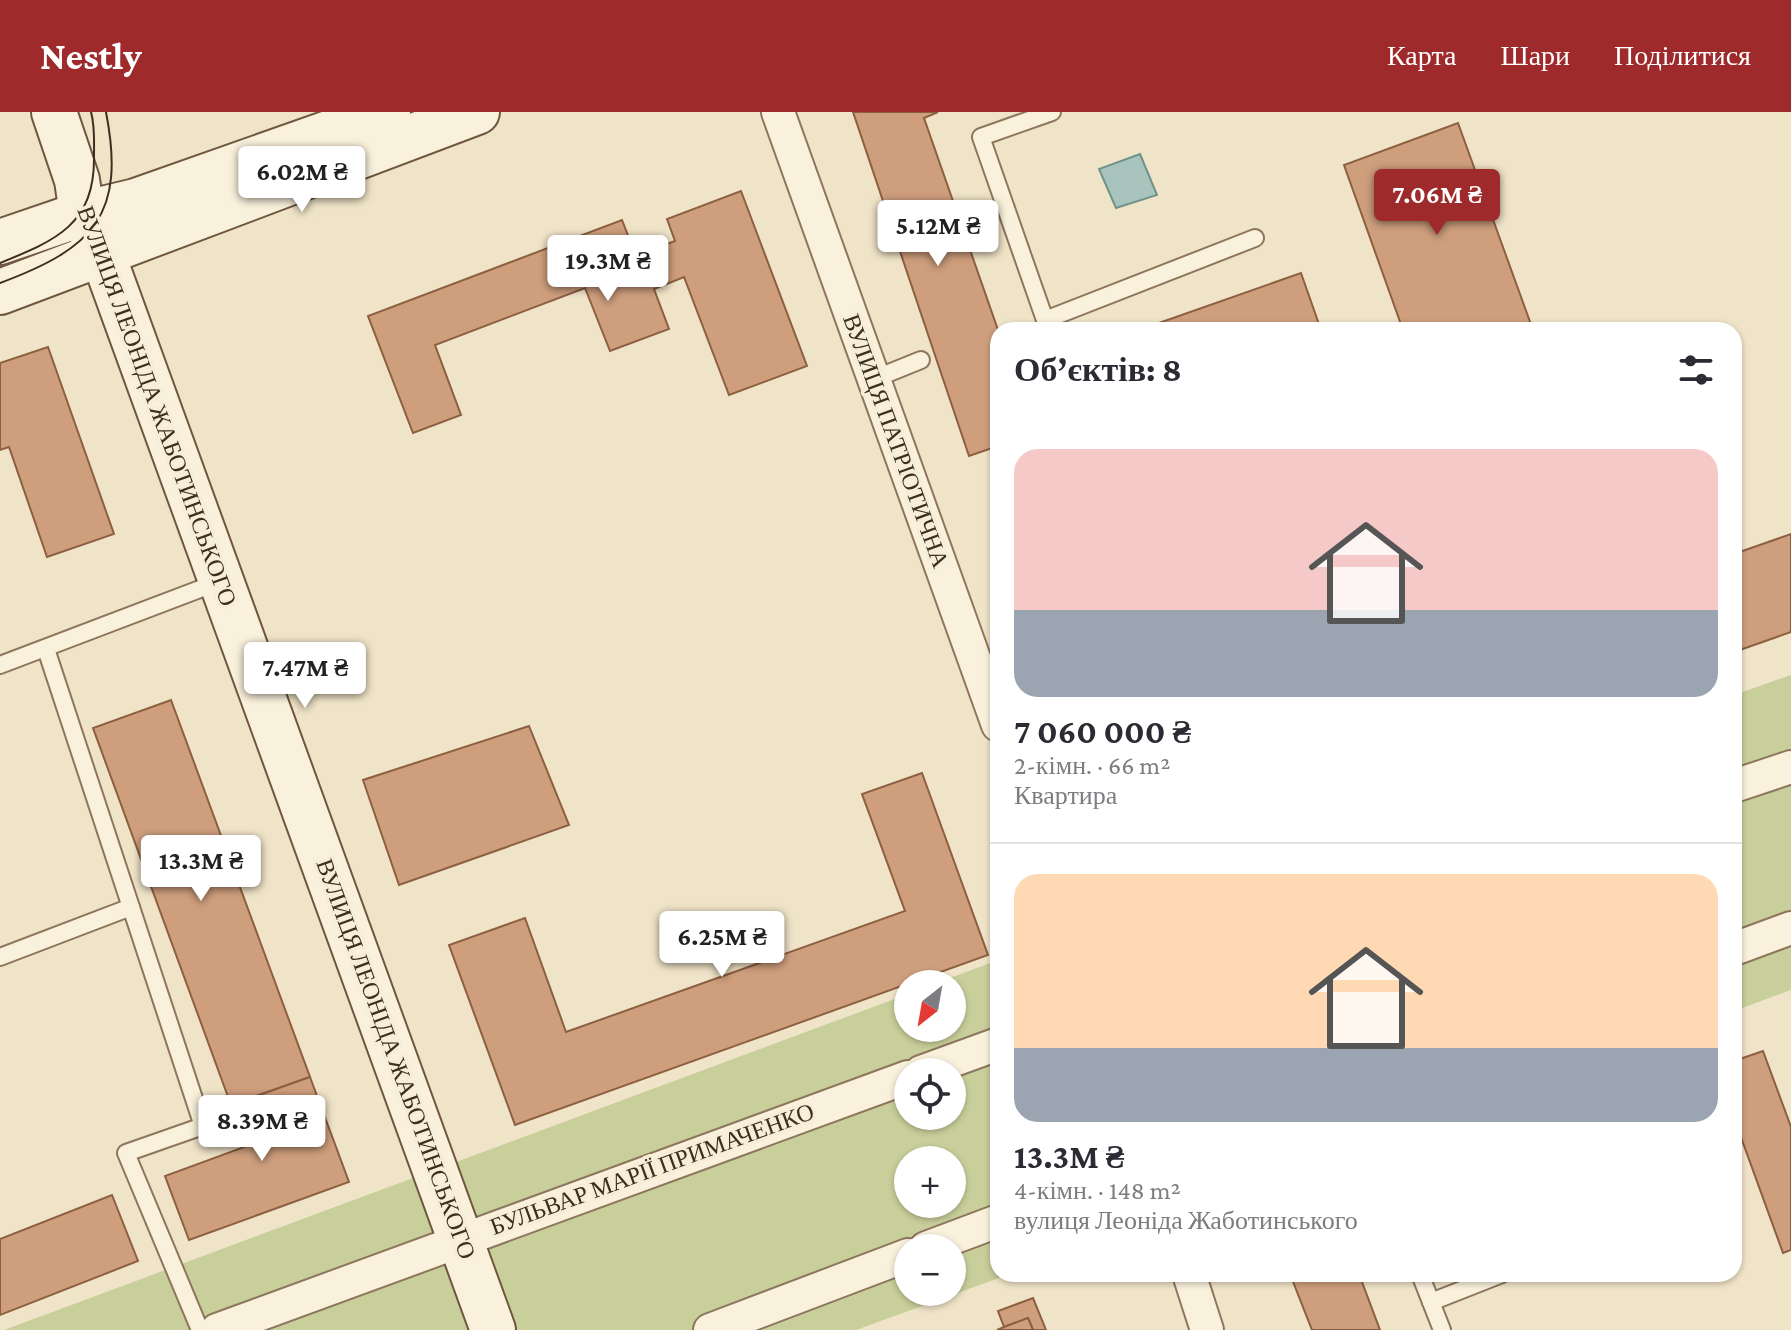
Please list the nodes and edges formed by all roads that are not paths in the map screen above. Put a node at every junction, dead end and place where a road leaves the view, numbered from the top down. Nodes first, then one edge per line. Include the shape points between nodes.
1 (54, 112) edge
2 (388, 112) edge
3 (477, 112) edge
4 (778, 112) edge
5 (1052, 112) edge
6 (82, 214) junction
7 (1255, 238) dead end
8 (0, 242) edge
9 (102, 253) junction
10 (0, 292) edge
11 (921, 360) dead end
12 (874, 379) junction
13 (222, 581) junction
14 (46, 649) junction
15 (0, 665) edge
16 (990, 703) edge
17 (1791, 767) edge
18 (1742, 783) edge
19 (131, 907) junction
20 (1791, 928) edge
21 (1742, 946) edge
22 (0, 957) edge
23 (990, 1047) edge
24 (960, 1058) edge
25 (894, 1082) edge
26 (990, 1224) edge
27 (963, 1234) edge
28 (461, 1239) junction
29 (894, 1260) edge
30 (1192, 1282) edge
31 (1423, 1282) edge
32 (1482, 1282) edge
33 (1431, 1302) junction
34 (200, 1330) edge
35 (217, 1330) edge
36 (493, 1330) edge
37 (710, 1330) edge
38 (1207, 1330) edge
39 (1442, 1330) edge

1 - 6 street, ВУЛИЦЯ ЛЕОНІДА ЖАБОТИНСЬКОГО via 77,180
2 - 6 street via 136,201
3 - 9 street
4 - 12 street, ВУЛИЦЯ ПАТРІОТИЧНА
5 - 7 lane via 981,137 1045,320
6 - 8 street
6 - 9 street, ВУЛИЦЯ ЛЕОНІДА ЖАБОТИНСЬКОГО
9 - 10 street
9 - 13 street, ВУЛИЦЯ ЛЕОНІДА ЖАБОТИНСЬКОГО
11 - 12 lane
12 - 16 street, ВУЛИЦЯ ПАТРІОТИЧНА
13 - 14 lane
13 - 28 street, ВУЛИЦЯ ЛЕОНІДА ЖАБОТИНСЬКОГО
14 - 15 lane
14 - 19 lane
17 - 18 street
19 - 22 lane
19 - 34 lane via 203,1126 126,1153
20 - 21 street
23 - 24 street
25 - 28 street, БУЛЬВАР МАРІЇ ПРИМАЧЕНКО
26 - 27 street
28 - 35 street, БУЛЬВАР МАРІЇ ПРИМАЧЕНКО
28 - 36 street, ВУЛИЦЯ ЛЕОНІДА ЖАБОТИНСЬКОГО
29 - 37 street
30 - 38 street
31 - 33 lane
32 - 33 lane
33 - 39 lane

